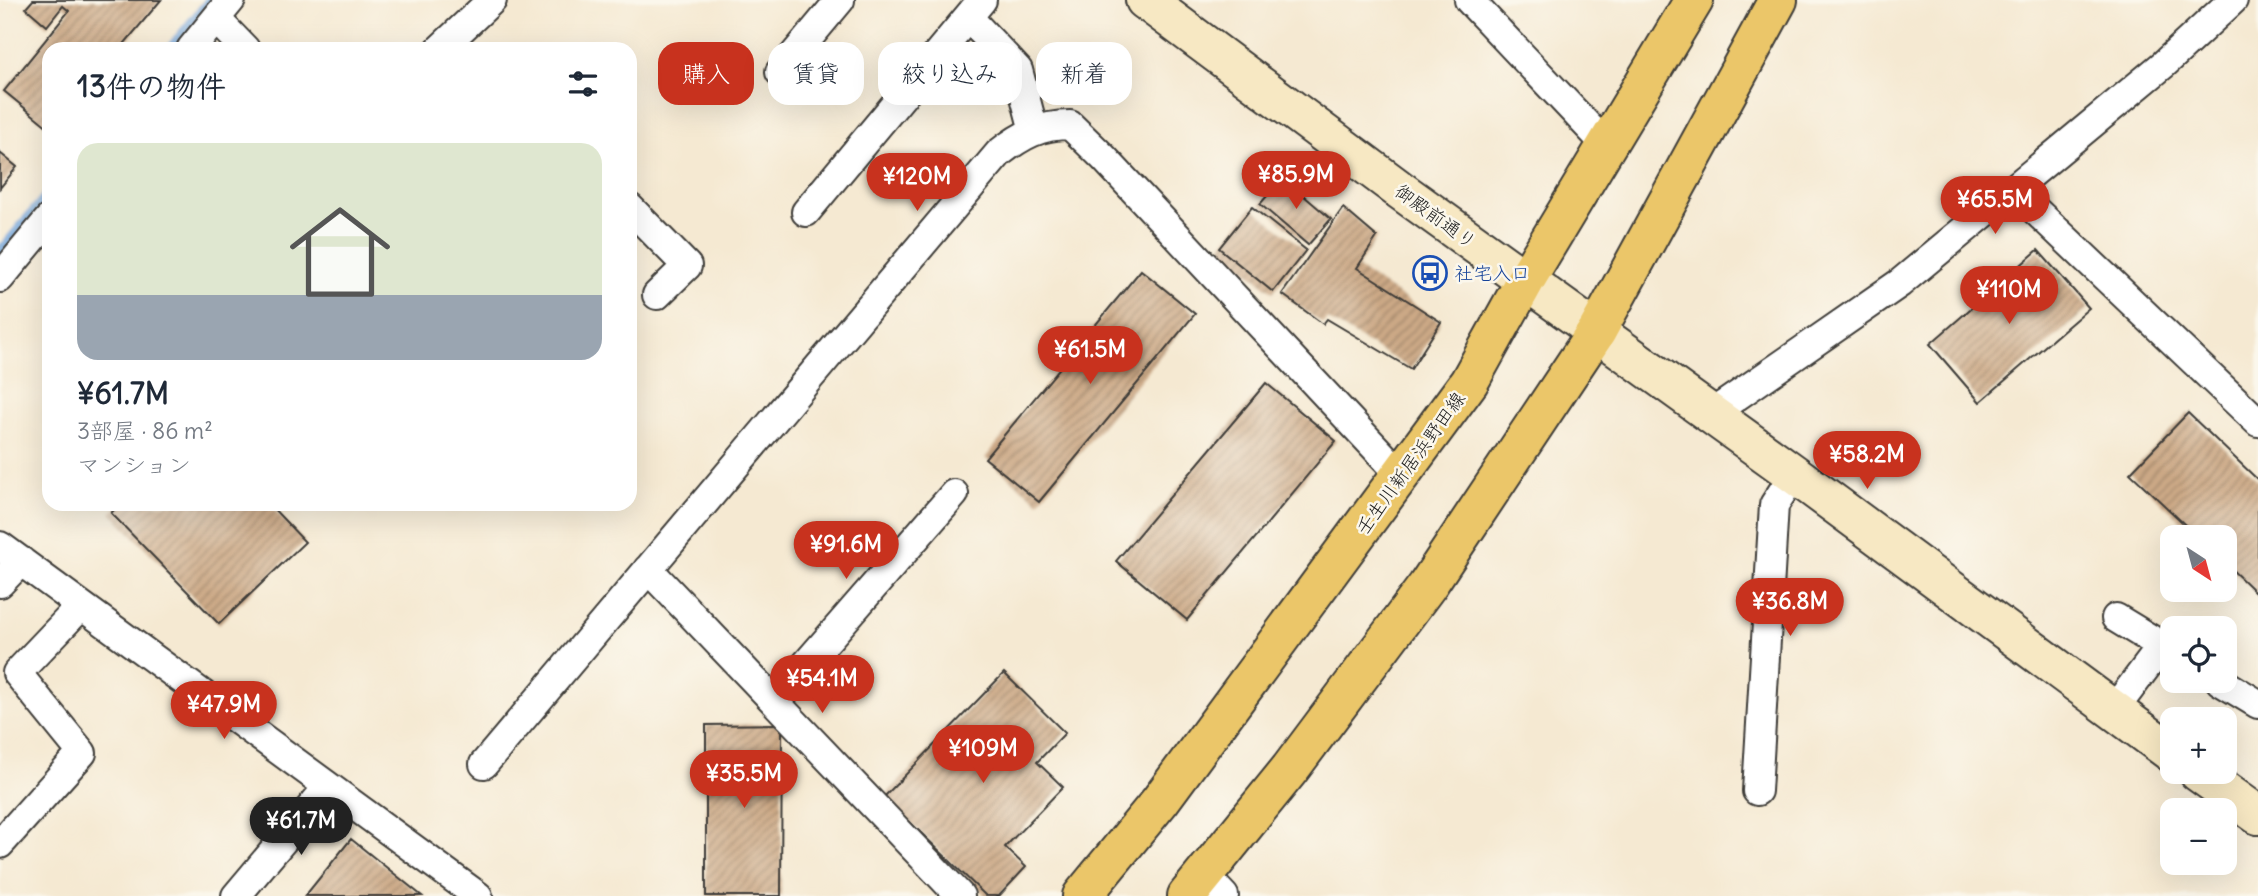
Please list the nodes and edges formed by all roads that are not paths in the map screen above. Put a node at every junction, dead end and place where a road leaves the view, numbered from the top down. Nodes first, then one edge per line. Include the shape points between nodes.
1 (492, 0) edge
2 (840, 0) edge
3 (1145, 0) edge
4 (1469, 0) edge
5 (1694, 0) edge
6 (1778, 0) edge
7 (2233, 0) edge
8 (224, 9) edge
9 (975, 9) edge
10 (197, 42) edge
11 (241, 42) edge
12 (459, 42) edge
13 (805, 42) edge
14 (1034, 131) junction
15 (1607, 146) junction
16 (2013, 188) junction
17 (806, 212) dead end
18 (637, 215) edge
19 (42, 227) edge
20 (0, 278) edge
21 (1525, 281) junction
22 (657, 295) dead end
23 (1597, 331) junction
24 (1711, 414) junction
25 (2258, 422) edge
26 (1794, 474) junction
27 (1401, 475) junction
28 (954, 494) dead end
29 (10, 553) edge
30 (648, 569) junction
31 (0, 583) edge
32 (81, 606) junction
33 (2116, 618) dead end
34 (2160, 645) edge
35 (2160, 657) edge
36 (2237, 691) edge
37 (774, 701) junction
38 (2258, 704) edge
39 (2113, 710) junction
40 (2160, 743) edge
41 (484, 764) dead end
42 (2215, 784) edge
43 (328, 787) junction
44 (1757, 791) dead end
45 (2258, 815) edge
46 (0, 844) edge
47 (1205, 889) edge
48 (236, 896) edge
49 (478, 896) edge
50 (960, 896) edge
51 (1082, 896) edge

1 - 12 street
2 - 13 street
3 - 21 street, 御殿前通り
4 - 15 street
5 - 15 main road, 壬生川新居浜野田線
6 - 23 main road
7 - 16 street via 2164,64
8 - 10 street
8 - 11 street
9 - 14 street via 1018,70
9 - 17 street
14 - 27 street via 1047,125 1070,125
14 - 30 street via 999,153
15 - 21 main road, 壬生川新居浜野田線
16 - 24 street via 1900,283
16 - 25 street
18 - 22 street via 687,266
19 - 20 street
21 - 23 street, 御殿前通り
21 - 27 main road, 壬生川新居浜野田線 via 1469,382
23 - 24 street, 御殿前通り
23 - 47 main road via 1427,586
24 - 26 street, 御殿前通り
26 - 39 street, 御殿前通り
26 - 44 street via 1774,505
27 - 51 main road, 壬生川新居浜野田線 via 1160,801
28 - 37 street
29 - 31 street
29 - 32 street
30 - 37 street
30 - 41 street
32 - 43 street
32 - 46 street via 18,673 82,753
33 - 34 street
35 - 39 street
36 - 38 street
37 - 50 street
39 - 40 street, 御殿前通り
42 - 45 street
43 - 48 street
43 - 49 street

